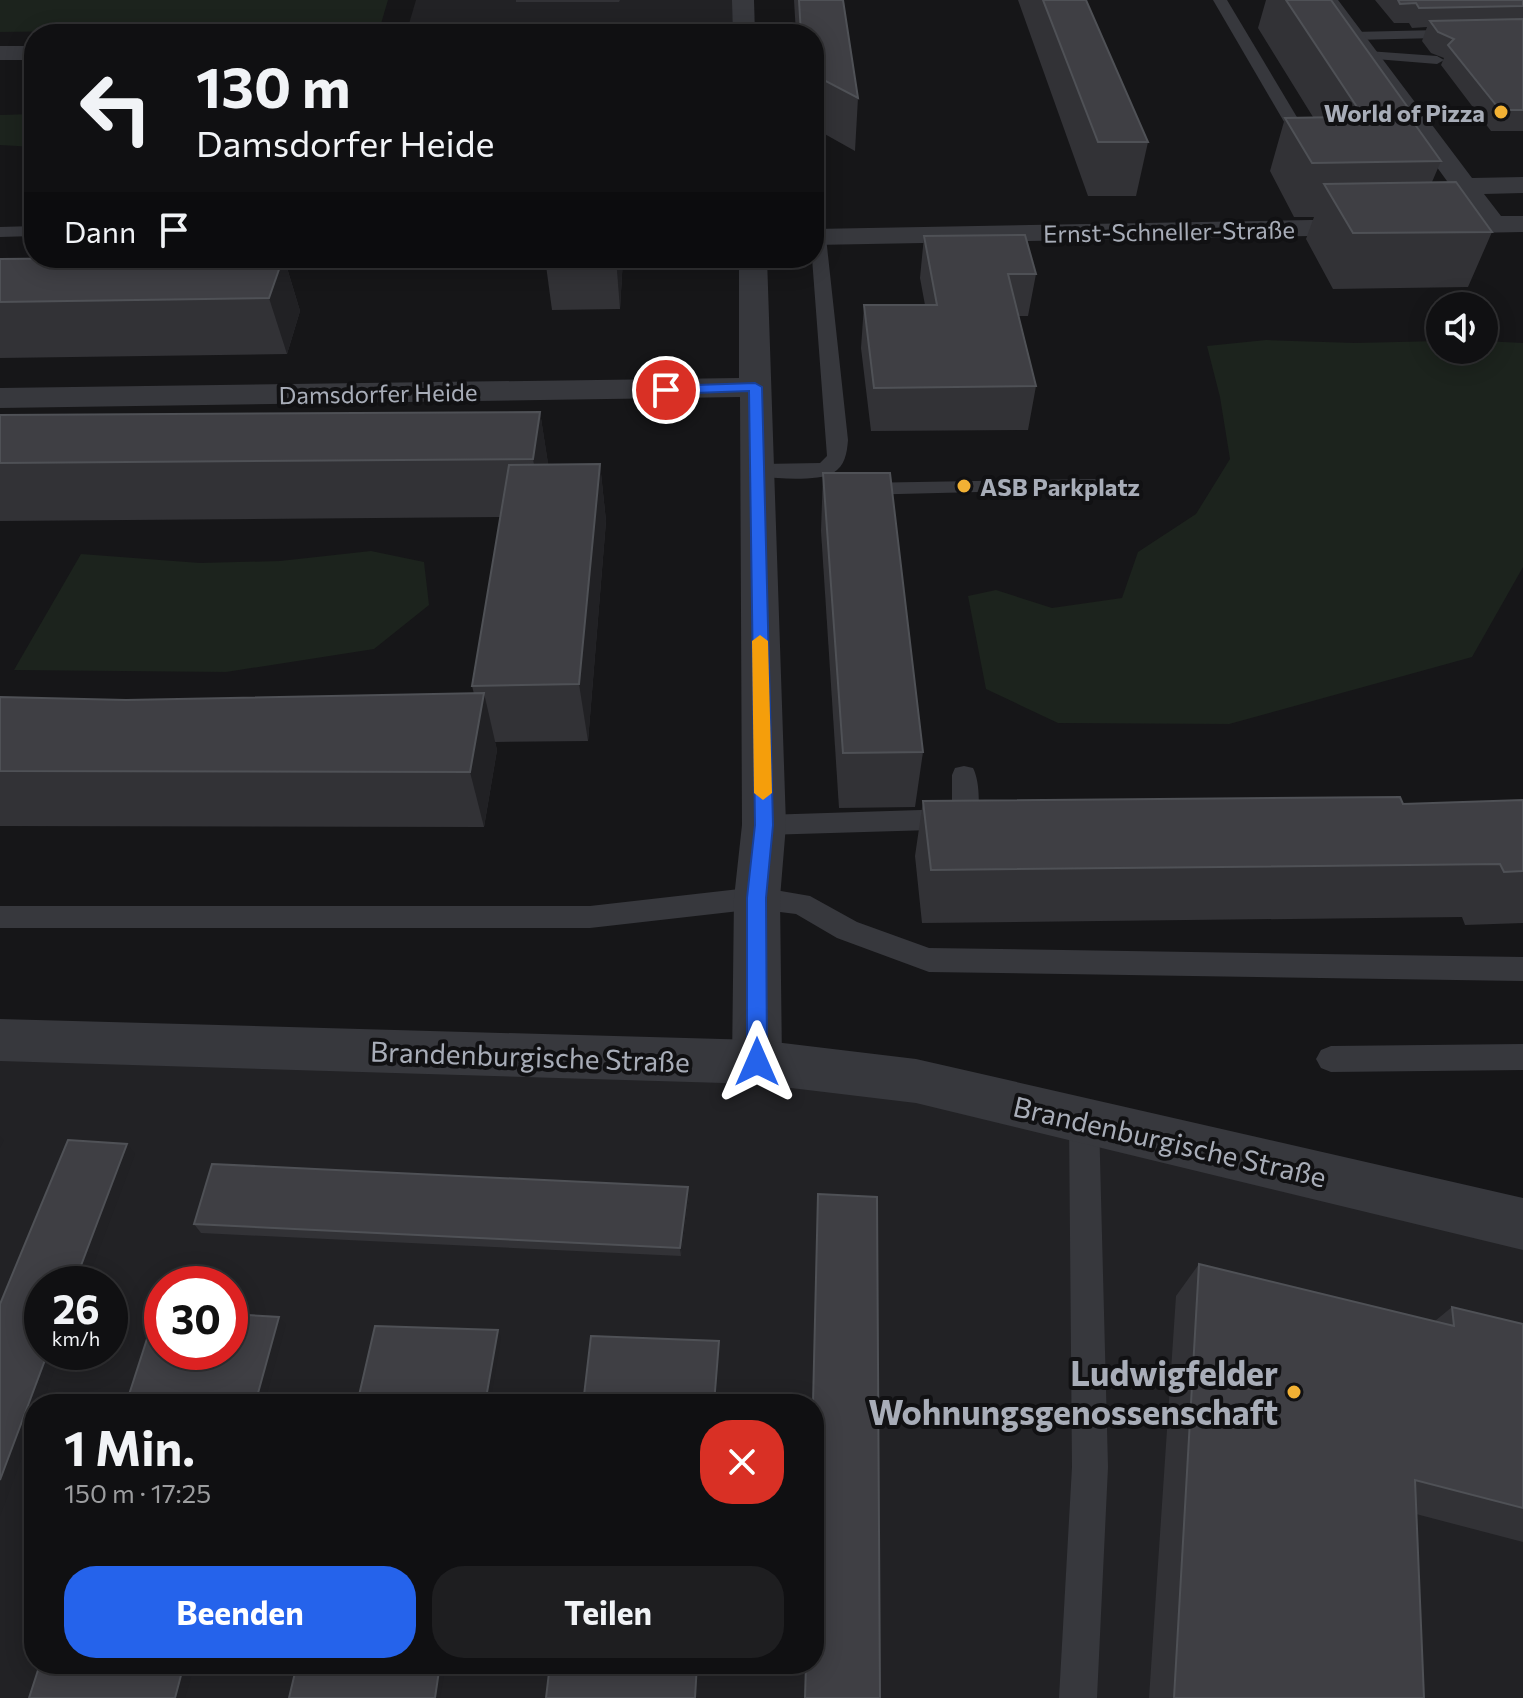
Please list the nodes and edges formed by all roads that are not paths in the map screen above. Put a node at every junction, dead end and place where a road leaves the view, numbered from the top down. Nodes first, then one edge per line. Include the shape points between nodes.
1 (743, 0) edge
2 (1220, 0) edge
3 (1327, 0) edge
4 (744, 24) edge
5 (1523, 32) edge
6 (1360, 46) junction
7 (0, 53) edge
8 (24, 53) edge
9 (1437, 60) dead end
10 (1305, 144) edge
11 (1523, 185) edge
12 (1465, 186) junction
13 (1492, 223) junction
14 (1523, 224) edge
15 (24, 231) edge
16 (0, 232) edge
17 (824, 237) edge
18 (753, 268) edge
19 (819, 268) edge
20 (755, 387) junction
21 (0, 398) edge
22 (826, 469) junction
23 (756, 470) junction
24 (1095, 485) dead end
25 (964, 775) dead end
26 (764, 825) junction
27 (757, 898) junction
28 (0, 917) edge
29 (1523, 969) edge
30 (0, 1040) edge
31 (1523, 1057) edge
32 (1331, 1059) dead end
33 (757, 1062) junction
34 (1084, 1120) junction
35 (1523, 1224) edge
36 (1078, 1698) edge

1 - 4 street
2 - 10 lane
3 - 6 street
5 - 6 lane
6 - 9 lane
6 - 12 street
7 - 8 street
11 - 12 street
12 - 13 street
13 - 14 street, Ernst-Schneller-Straße
13 - 17 street, Ernst-Schneller-Straße
15 - 16 lane
18 - 20 street
19 - 22 lane via 838,440 837,457
20 - 21 street, Damsdorfer Heide
20 - 23 street
22 - 23 lane
22 - 24 lane via 857,489
23 - 26 street
25 - 26 lane via 965,819
26 - 27 street
27 - 28 lane via 590,917
27 - 29 lane via 801,904 847,930 929,960
27 - 33 street
30 - 33 street, Brandenburgische Straße
31 - 32 lane
33 - 34 street, Brandenburgische Straße via 916,1081
34 - 35 street, Brandenburgische Straße
34 - 36 lane via 1090,1467

